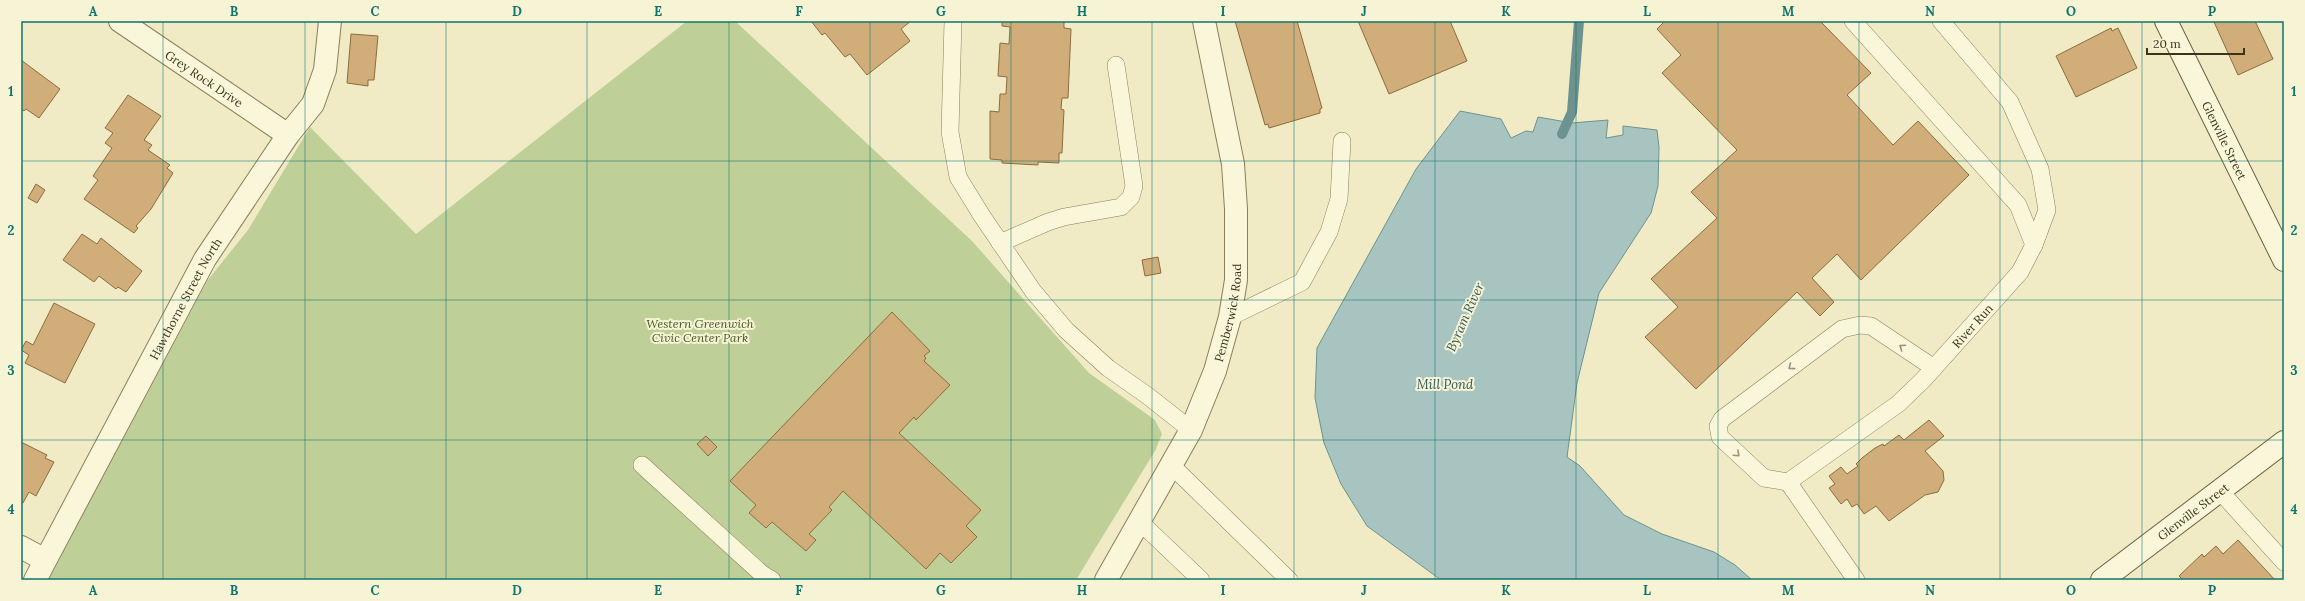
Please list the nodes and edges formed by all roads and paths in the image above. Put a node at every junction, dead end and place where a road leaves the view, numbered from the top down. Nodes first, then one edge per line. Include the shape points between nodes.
1 (120, 21) edge
2 (330, 21) edge
3 (954, 21) edge
4 (1204, 21) edge
5 (1853, 21) edge
6 (1941, 21) edge
7 (2166, 21) edge
8 (1116, 64) dead end
9 (288, 135) junction
10 (1342, 141) dead end
11 (1000, 243) junction
12 (2034, 245) junction
13 (2284, 260) edge
14 (1230, 318) junction
15 (1934, 368) junction
16 (1191, 430) junction
17 (2284, 442) edge
18 (642, 465) dead end
19 (1171, 465) junction
20 (1788, 482) junction
21 (2219, 490) junction
22 (1139, 521) junction
23 (21, 547) edge
24 (45, 560) junction
25 (2284, 562) edge
26 (35, 580) edge
27 (772, 580) edge
28 (1106, 580) edge
29 (1201, 580) edge
30 (1290, 580) edge
31 (1856, 580) edge
32 (2102, 580) edge

1 - 9 street, Grey Rock Drive
2 - 9 street, Hawthorne Street North via 325,70 313,104
3 - 11 lane via 950,132 958,177
4 - 14 street, Pemberwick Road via 1233,164 1236,280
5 - 12 lane via 2018,205
6 - 12 lane, River Run via 2010,102 2040,169 2047,210
7 - 13 street, Glenville Street
8 - 11 lane via 1134,186 1131,197 1120,207 1084,212 1048,222
9 - 24 street, Hawthorne Street North via 205,259
10 - 14 lane via 1339,199 1329,232 1302,282
11 - 16 lane via 1033,291 1066,330 1108,368
12 - 15 lane, River Run via 2020,272
14 - 16 street, Pemberwick Road via 1215,371
15 - 20 lane, River Run via 1898,404
15 -> 20 lane via 1872,326 1860,325 1842,329 1722,419 1718,426 1720,436 1735,453 1764,478
16 - 19 street, Pemberwick Road
17 - 21 street, Glenville Street
18 - 27 lane via 762,574
19 - 22 street, Pemberwick Road
19 - 30 lane
20 - 31 lane
21 - 25 lane
21 - 32 street, Glenville Street
22 - 28 street, Pemberwick Road
22 - 29 lane
23 - 24 street
24 - 26 street, Hawthorne Street North

